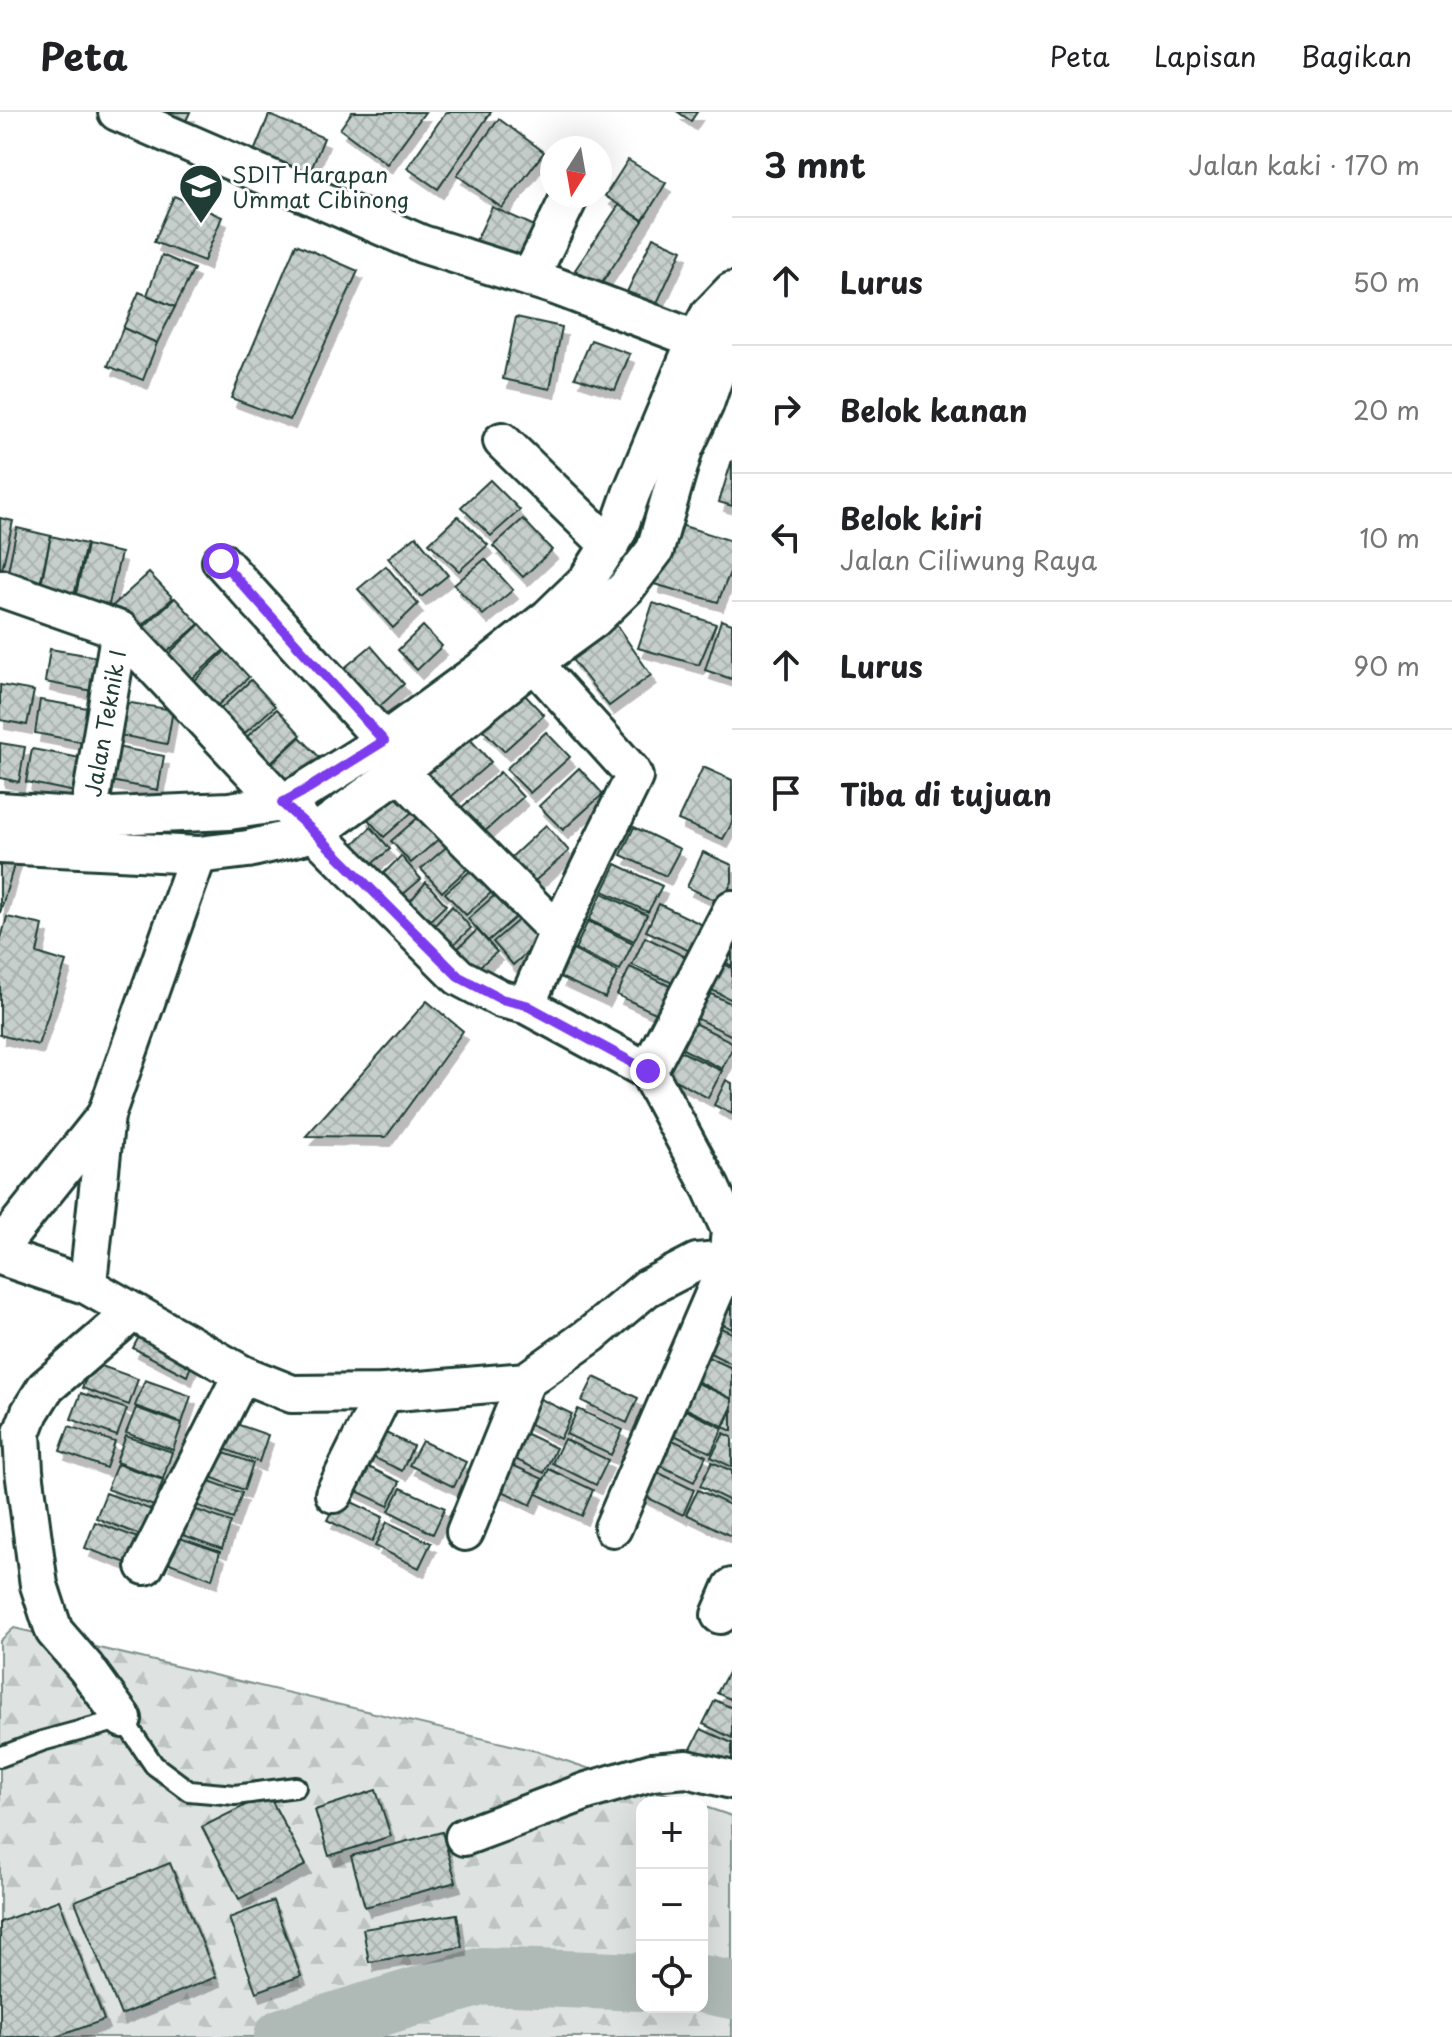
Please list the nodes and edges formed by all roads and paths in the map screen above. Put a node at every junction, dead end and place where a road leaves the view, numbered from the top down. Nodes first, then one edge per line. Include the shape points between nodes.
1 (117, 112) edge
2 (564, 208) edge
3 (530, 278) junction
4 (732, 291) edge
5 (721, 343) edge
6 (502, 441) dead end
7 (610, 546) junction
8 (221, 561) dead end
9 (0, 588) edge
10 (120, 630) junction
11 (534, 663) junction
12 (392, 756) junction
13 (282, 803) junction
14 (0, 811) edge
15 (88, 817) junction
16 (315, 833) junction
17 (0, 845) edge
18 (198, 855) junction
19 (732, 909) edge
20 (558, 932) junction
21 (526, 1005) junction
22 (648, 1071) junction
23 (106, 1115) junction
24 (730, 1242) edge
25 (1, 1246) edge
26 (0, 1256) edge
27 (89, 1273) dead end
28 (133, 1312) junction
29 (242, 1374) junction
30 (526, 1381) junction
31 (384, 1393) junction
32 (334, 1494) dead end
33 (613, 1528) dead end
34 (465, 1532) dead end
35 (145, 1566) dead end
36 (123, 1719) junction
37 (0, 1757) edge
38 (732, 1780) edge
39 (296, 1787) dead end
40 (464, 1837) dead end

1 - 3 street via 422,244
2 - 3 street
3 - 5 street
4 - 5 street via 709,315
5 - 7 street via 631,494
5 - 11 street via 655,550 593,620
6 - 7 street
7 - 12 street via 587,580 549,617 466,682
8 - 12 street
9 - 10 street
10 - 13 street
10 - 15 street, Jalan Teknik I
11 - 12 street
11 - 20 street via 634,777
12 - 13 street
12 - 16 street
12 - 20 street
13 - 15 street via 229,811
13 - 16 street
14 - 15 street
16 - 18 street
16 - 21 street via 459,977 501,999
17 - 18 street
18 - 23 street
19 - 22 street
20 - 21 street
21 - 22 street
22 - 24 street via 711,1188
23 - 25 street
23 - 27 street
24 - 30 street via 647,1288
24 - 33 street
26 - 28 street via 88,1286
28 - 29 street
28 - 36 street via 45,1388 22,1433 39,1585 54,1631
29 - 31 street via 292,1394
29 - 35 street
30 - 31 street
30 - 34 street
31 - 32 street
36 - 37 lane
36 - 39 lane via 154,1765 189,1791 235,1795
38 - 40 street via 687,1769 652,1772

